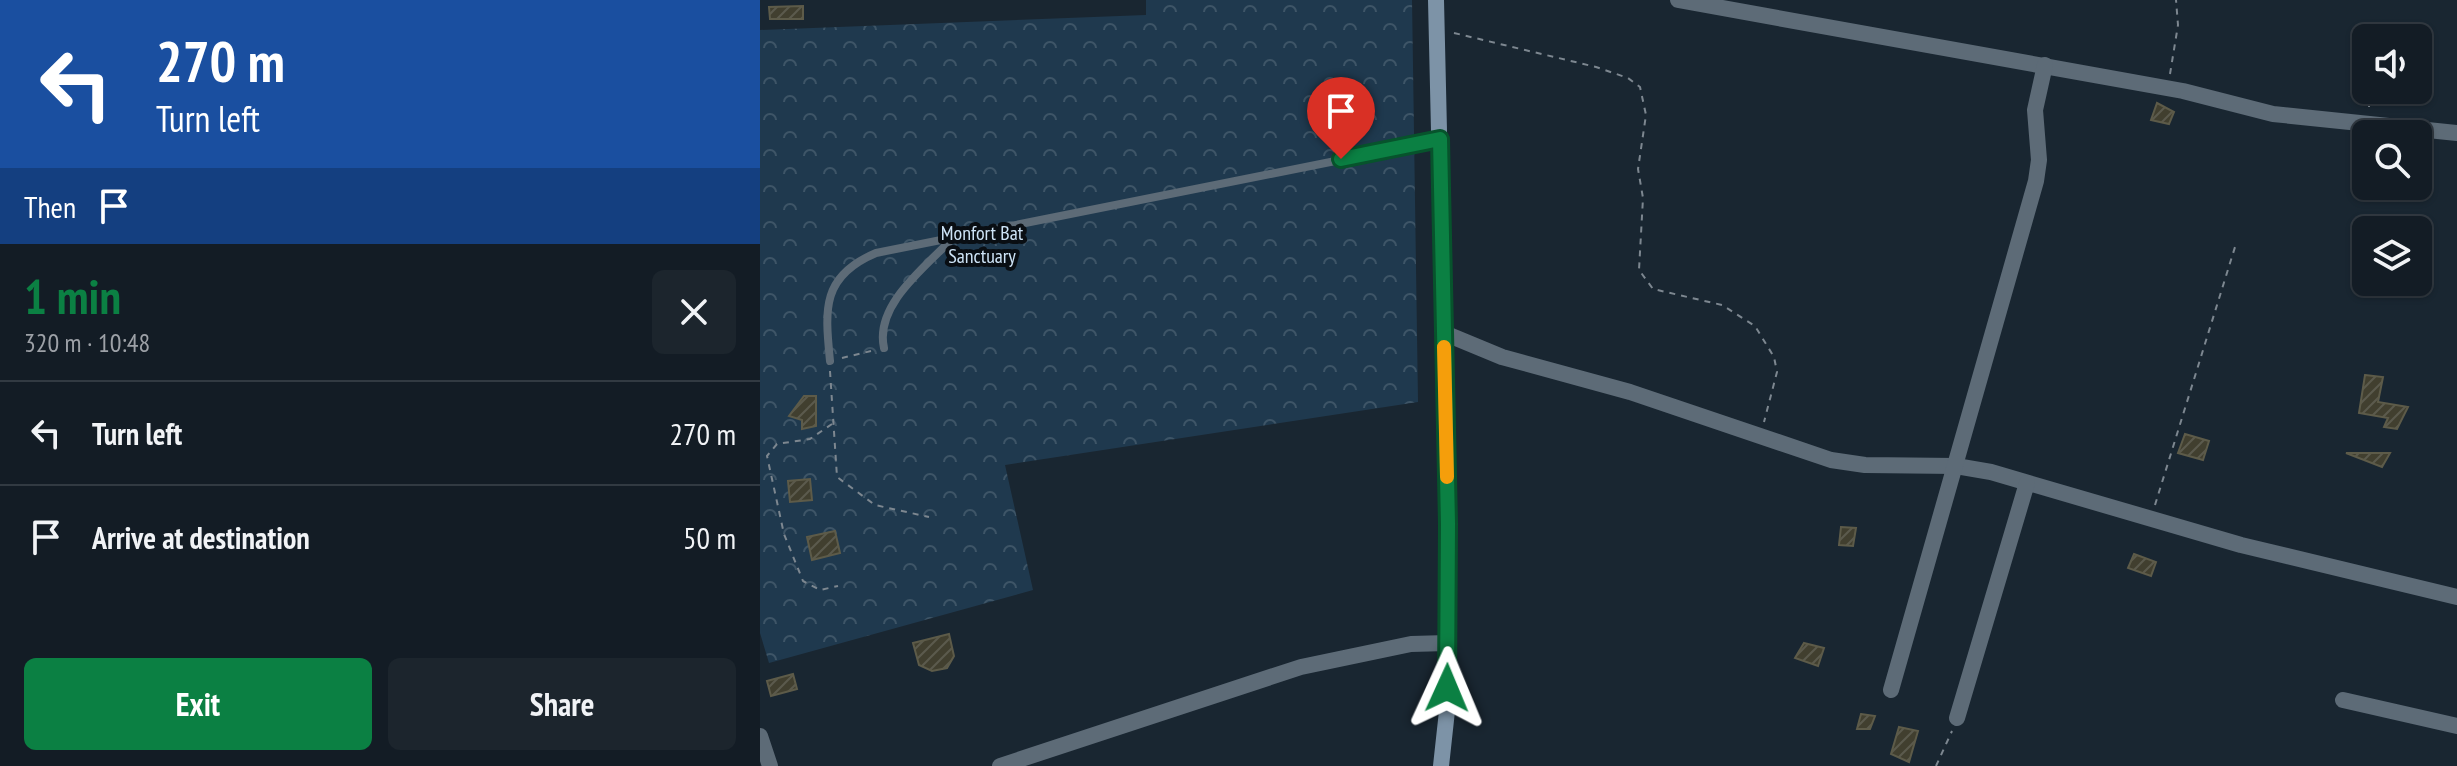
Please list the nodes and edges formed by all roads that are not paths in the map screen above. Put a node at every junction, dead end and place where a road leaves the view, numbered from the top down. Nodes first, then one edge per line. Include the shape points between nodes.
1 (1436, 0) edge
2 (1678, 0) edge
3 (2045, 65) junction
4 (2457, 133) edge
5 (1440, 139) junction
6 (955, 235) junction
7 (1444, 333) junction
8 (884, 348) road end
9 (830, 361) road end
10 (1956, 466) junction
11 (2027, 483) junction
12 (2457, 597) edge
13 (1447, 643) junction
14 (1891, 690) dead end
15 (2343, 700) dead end
16 (1957, 718) road end
17 (2457, 726) edge
18 (760, 736) edge
19 (770, 766) edge
20 (1000, 766) edge
21 (1441, 766) edge

1 - 5 main road
2 - 3 street
3 - 4 street via 2273,114
3 - 10 street via 2035,110 2036,181
5 - 6 lane
5 - 7 main road
6 - 8 lane via 888,312 881,336
6 - 9 lane via 876,253 842,273 830,292 826,317
7 - 10 street via 1502,357 1630,392 1847,464
7 - 13 main road
10 - 11 street
10 - 14 street
11 - 12 street via 2241,545
11 - 16 street
13 - 20 street via 1411,644 1301,667
13 - 21 main road
15 - 17 street
18 - 19 street

